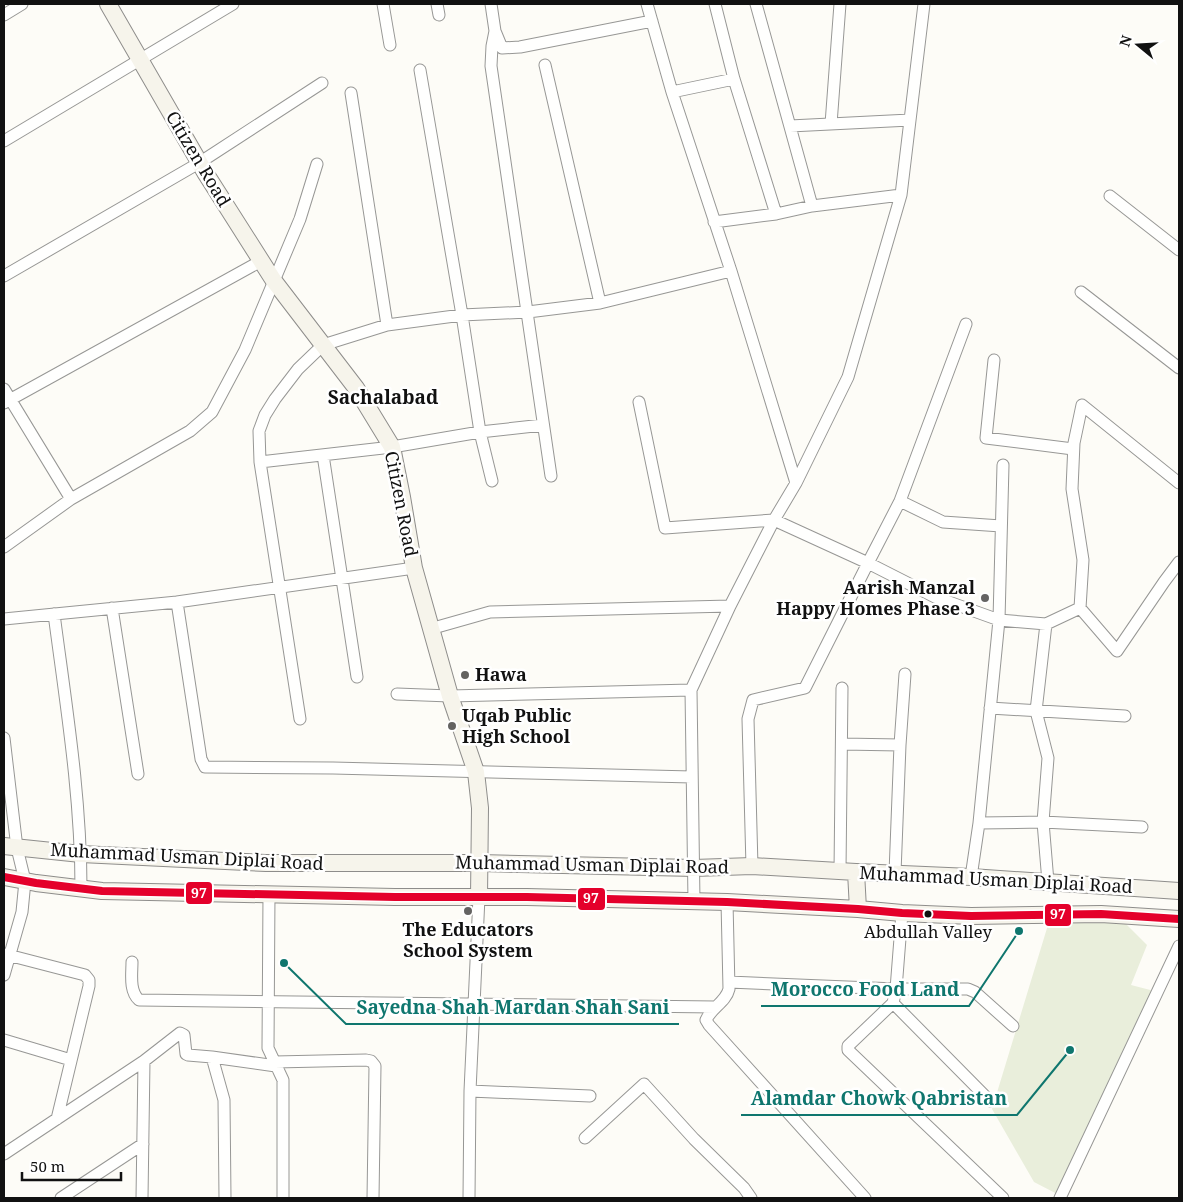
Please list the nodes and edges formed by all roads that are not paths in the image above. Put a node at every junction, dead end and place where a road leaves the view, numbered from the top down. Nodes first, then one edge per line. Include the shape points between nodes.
1 (22, 4) edge
2 (108, 4) edge
3 (233, 4) edge
4 (384, 4) edge
5 (491, 4) edge
6 (648, 4) edge
7 (715, 4) edge
8 (756, 4) edge
9 (840, 4) edge
10 (924, 4) edge
11 (4, 15) edge
12 (652, 21) junction
13 (496, 31) junction
14 (390, 45) dead end
15 (140, 60) junction
16 (545, 65) dead end
17 (420, 70) dead end
18 (734, 79) junction
19 (322, 82) dead end
20 (672, 92) junction
21 (351, 93) dead end
22 (910, 120) junction
23 (831, 124) junction
24 (790, 126) junction
25 (4, 141) edge
26 (199, 163) junction
27 (318, 164) dead end
28 (901, 195) junction
29 (1110, 196) dead end
30 (812, 206) junction
31 (776, 214) junction
32 (714, 222) junction
33 (1179, 250) edge
34 (260, 261) junction
35 (731, 271) junction
36 (4, 276) edge
37 (274, 281) junction
38 (1081, 292) dead end
39 (600, 303) junction
40 (528, 312) junction
41 (462, 315) junction
42 (966, 324) dead end
43 (387, 325) junction
44 (323, 345) junction
45 (994, 360) dead end
46 (1179, 368) edge
47 (4, 389) edge
48 (7, 402) edge
49 (639, 402) dead end
50 (543, 425) junction
51 (480, 432) junction
52 (392, 447) junction
53 (1074, 449) junction
54 (323, 455) junction
55 (260, 462) junction
56 (1003, 465) dead end
57 (551, 476) dead end
58 (492, 481) dead end
59 (796, 483) junction
60 (1179, 483) edge
61 (71, 499) junction
62 (900, 501) junction
63 (774, 520) junction
64 (1001, 526) junction
65 (4, 547) edge
66 (1179, 562) edge
67 (868, 563) junction
68 (414, 568) junction
69 (342, 578) junction
70 (280, 587) junction
71 (176, 602) junction
72 (730, 606) junction
73 (112, 608) junction
74 (1080, 608) junction
75 (54, 614) junction
76 (4, 619) edge
77 (999, 620) junction
78 (1046, 624) junction
79 (430, 629) junction
80 (905, 674) dead end
81 (357, 677) dead end
82 (842, 688) dead end
83 (691, 690) junction
84 (397, 694) dead end
85 (450, 696) junction
86 (990, 708) junction
87 (1036, 711) junction
88 (1125, 716) dead end
89 (300, 719) dead end
90 (4, 738) edge
91 (842, 744) junction
92 (900, 745) junction
93 (476, 772) junction
94 (138, 774) dead end
95 (692, 777) junction
96 (1043, 822) junction
97 (979, 823) junction
98 (1142, 827) dead end
99 (10, 847) edge
100 (81, 854) junction
101 (479, 863) junction
102 (752, 866) junction
103 (694, 868) junction
104 (848, 872) junction
105 (896, 873) junction
106 (4, 877) edge
107 (971, 877) junction
108 (25, 881) junction
109 (1048, 882) junction
110 (81, 888) junction
111 (1179, 892) edge
112 (269, 894) junction
113 (479, 897) junction
114 (694, 901) junction
115 (727, 902) junction
116 (858, 909) junction
117 (902, 913) junction
118 (1179, 919) edge
119 (1179, 946) edge
120 (7, 954) edge
121 (132, 962) dead end
122 (4, 975) edge
123 (729, 982) junction
124 (896, 989) junction
125 (268, 1002) junction
126 (893, 1003) junction
127 (474, 1004) junction
128 (715, 1007) junction
129 (1013, 1026) dead end
130 (4, 1040) edge
131 (212, 1057) junction
132 (71, 1060) junction
133 (144, 1061) junction
134 (276, 1064) junction
135 (470, 1091) junction
136 (590, 1096) dead end
137 (990, 1101) dead end
138 (57, 1119) junction
139 (586, 1138) dead end
140 (143, 1144) junction
141 (4, 1154) edge
142 (62, 1198) edge
143 (142, 1198) edge
144 (224, 1198) edge
145 (283, 1198) edge
146 (374, 1198) edge
147 (468, 1198) edge
148 (751, 1198) edge
149 (865, 1198) edge
150 (1003, 1198) edge
151 (1060, 1198) edge

1 - 11 street
2 - 15 street, Citizen Road
3 - 15 street
4 - 14 street
5 - 13 street
6 - 12 street
7 - 18 street
8 - 24 street
9 - 23 street
10 - 22 street
12 - 13 street via 520,47 502,48
12 - 20 street
13 - 40 street via 491,66
15 - 25 street
15 - 26 street, Citizen Road
16 - 39 street
17 - 41 street
18 - 20 street
18 - 31 street
19 - 26 street
20 - 32 street
21 - 43 street
22 - 23 street
22 - 28 street
23 - 24 street
24 - 30 street
26 - 34 street, Citizen Road
26 - 36 street
27 - 37 street via 300,219
28 - 30 street
28 - 59 street via 848,378
29 - 33 street
30 - 31 street
31 - 32 street
32 - 35 street
34 - 37 street, Citizen Road
34 - 48 street
35 - 39 street
35 - 59 street
37 - 44 street, Citizen Road
37 - 61 street via 245,350 212,412 190,431
38 - 46 street
39 - 40 street
40 - 41 street
40 - 50 street
41 - 43 street
41 - 51 street
42 - 62 street
43 - 44 street
44 - 52 street, Citizen Road via 356,388
44 - 55 street via 298,369 265,415 259,432
45 - 53 street via 986,438
47 - 48 street
48 - 61 street
49 - 63 street via 665,528
50 - 51 street
50 - 57 street
51 - 52 street
51 - 58 street
52 - 54 street
52 - 68 street, Citizen Road
53 - 60 street via 1082,405
53 - 74 street via 1072,489 1082,560
54 - 55 street
54 - 69 street
55 - 70 street
56 - 64 street
59 - 63 street
61 - 65 street
62 - 64 street via 943,522
62 - 67 street
63 - 67 street
63 - 72 street
64 - 77 street
66 - 74 street via 1117,651
67 - 77 street via 935,597
67 - 102 street via 805,688 753,700 748,719
68 - 69 street
68 - 79 street, Citizen Road
69 - 70 street
69 - 81 street
70 - 71 street
70 - 89 street
71 - 73 street
71 - 93 street via 201,759 205,767
72 - 79 street via 490,612
72 - 83 street
73 - 75 street
73 - 94 street
74 - 78 street
75 - 76 street
75 - 100 street via 76,781
77 - 78 street
77 - 86 street
78 - 87 street
79 - 85 street, Citizen Road
80 - 92 street
82 - 91 street
83 - 85 street
83 - 95 street
84 - 85 street
85 - 93 street, Citizen Road
86 - 87 street
86 - 97 street
87 - 88 street
87 - 96 street via 1048,758
90 - 99 street
91 - 92 street
91 - 104 street
92 - 105 street
93 - 95 street
93 - 101 street, Citizen Road via 480,808
95 - 103 street
96 - 97 street
96 - 98 street
96 - 109 street
97 - 107 street
99 - 100 street, Muhammad Usman Diplai Road
99 - 108 street
100 - 101 street, Muhammad Usman Diplai Road via 266,863
100 - 110 street
101 - 103 street, Muhammad Usman Diplai Road
101 - 113 street, Citizen Road
102 - 103 street, Muhammad Usman Diplai Road
102 - 104 street, Muhammad Usman Diplai Road
103 - 114 street
104 - 105 street, Muhammad Usman Diplai Road
104 - 116 street
105 - 107 street, Muhammad Usman Diplai Road
106 - 108 street, Muhammad Usman Diplai Road
107 - 109 street, Muhammad Usman Diplai Road
108 - 110 street, Muhammad Usman Diplai Road
108 - 120 street via 22,912
109 - 111 street, Muhammad Usman Diplai Road
110 - 112 street, Muhammad Usman Diplai Road
112 - 113 street, Muhammad Usman Diplai Road
112 - 125 street
113 - 114 street, Muhammad Usman Diplai Road
113 - 127 street
114 - 115 street, Muhammad Usman Diplai Road
115 - 116 street, Muhammad Usman Diplai Road
115 - 123 street
116 - 117 street, Muhammad Usman Diplai Road
117 - 118 street, Muhammad Usman Diplai Road via 971,916 1101,914
117 - 124 street
119 - 151 street
120 - 122 street
120 - 132 street via 84,975 89,980
121 - 125 street via 133,991 139,1000
123 - 124 street
123 - 128 street via 728,993
124 - 126 street
124 - 129 street via 968,989
125 - 127 street
125 - 134 street via 268,1048
126 - 137 street
126 - 150 street via 848,1046 849,1052
127 - 128 street
127 - 135 street
128 - 149 street via 708,1014 708,1024
130 - 132 street
131 - 133 street via 186,1054 184,1035 180,1033
131 - 134 street
131 - 144 street via 224,1100
132 - 138 street
133 - 138 street
133 - 140 street
134 - 145 street via 283,1080
134 - 146 street via 366,1060 375,1066
135 - 136 street
135 - 147 street
138 - 141 street
139 - 148 street via 644,1084
140 - 142 street
140 - 143 street

